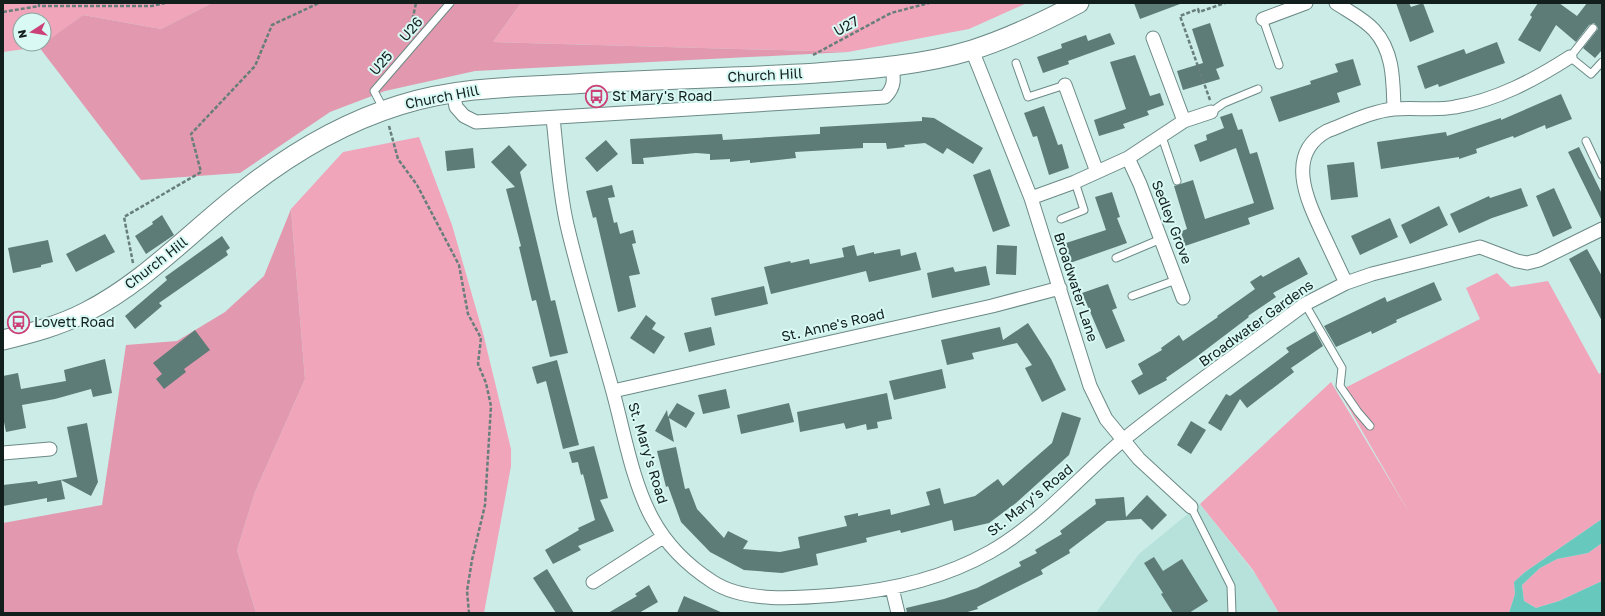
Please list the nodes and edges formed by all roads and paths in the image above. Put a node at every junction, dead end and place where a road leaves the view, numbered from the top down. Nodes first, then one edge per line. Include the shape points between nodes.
1 (165, 3) edge
2 (319, 3) edge
3 (416, 3) edge
4 (450, 3) edge
5 (929, 3) edge
6 (1079, 3) edge
7 (1225, 3) edge
8 (1306, 3) edge
9 (1336, 3) edge
10 (39, 4) edge
11 (3, 12) edge
12 (1263, 18) joint
13 (1593, 28) dead end
14 (1153, 38) dead end
15 (972, 50) junction
16 (406, 53) junction
17 (809, 57) dead end
18 (1570, 57) junction
19 (1016, 62) dead end
20 (1602, 62) edge
21 (1279, 65) dead end
22 (892, 66) junction
23 (1065, 85) joint
24 (1258, 89) dead end
25 (453, 92) junction
26 (1394, 109) junction
27 (384, 110) junction
28 (1213, 111) junction
29 (553, 118) junction
30 (1184, 121) junction
31 (1162, 137) junction
32 (1586, 141) dead end
33 (1128, 158) junction
34 (1097, 172) junction
35 (1602, 175) edge
36 (1177, 181) dead end
37 (1075, 182) junction
38 (1031, 198) junction
39 (1061, 219) dead end
40 (1602, 229) edge
41 (1161, 239) junction
42 (1116, 258) dead end
43 (137, 279) junction
44 (1176, 280) junction
45 (1346, 283) junction
46 (1060, 288) junction
47 (1132, 296) dead end
48 (1183, 298) dead end
49 (1305, 304) junction
50 (3, 340) edge
51 (613, 391) junction
52 (1370, 426) dead end
53 (1123, 441) junction
54 (50, 449) dead end
55 (3, 453) edge
56 (1190, 507) joint
57 (663, 536) junction
58 (593, 582) dead end
59 (892, 588) junction
60 (469, 613) edge
61 (898, 613) edge
62 (1232, 613) edge

1 - 10 path via 152,6
2 - 43 path via 272,25 255,66 191,134 201,172 124,217
3 - 16 path
4 - 16 lane, U26
5 - 17 path, U27 via 891,13
6 - 15 street, Church Hill via 1018,32
7 - 28 path via 1180,16
8 - 12 street
9 - 26 street via 1373,29 1384,44 1390,59
10 - 11 path
12 - 21 lane
13 - 18 lane
14 - 30 street
15 - 22 street, Church Hill
15 - 38 street, Broadwater Lane
16 - 27 lane, U25 via 374,91
18 - 20 lane via 1591,74
18 - 26 street via 1519,87 1476,102 1439,109
19 - 23 lane via 1028,97
22 - 25 street, Church Hill via 775,76 599,82
22 - 29 street via 892,90 885,97
23 - 34 street
24 - 28 lane via 1224,103
25 - 27 street, Church Hill
25 - 29 street via 456,107 464,116 476,122
26 - 45 street via 1320,135 1307,152 1303,163 1304,190
27 - 43 street, Church Hill via 332,133 285,160 246,188
27 - 60 path via 398,159 417,185 459,265 468,314 481,338 478,364 486,383 490,406 485,505 466,591
28 - 30 street
29 - 51 street, St. Mary's Road via 567,224
30 - 31 street
31 - 33 street
31 - 36 lane
32 - 35 lane
33 - 34 street
33 - 41 street, Sedley Grove
34 - 37 street
37 - 38 street
37 - 39 lane via 1084,210
38 - 46 street, Broadwater Lane
40 - 45 street, Broadwater Gardens via 1539,260 1517,261 1480,247
41 - 42 lane
41 - 44 street, Sedley Grove
43 - 50 street, Church Hill via 85,313 54,326
44 - 47 lane
44 - 48 street, Sedley Grove
45 - 49 street, Broadwater Gardens
46 - 51 street, St. Anne's Road via 984,308
46 - 53 street, Broadwater Lane via 1090,386 1106,419
49 - 52 lane via 1342,368 1340,386
49 - 53 street, Broadwater Gardens
51 - 57 street, St. Mary's Road via 641,490
53 - 56 street, Broadwater Lane
53 - 59 street, St. Mary's Road via 1017,534 990,552 954,568
54 - 55 street
56 - 62 lane via 1231,586
57 - 58 street
57 - 59 street, St. Mary's Road via 688,564 715,584 730,591 778,598
59 - 61 street

